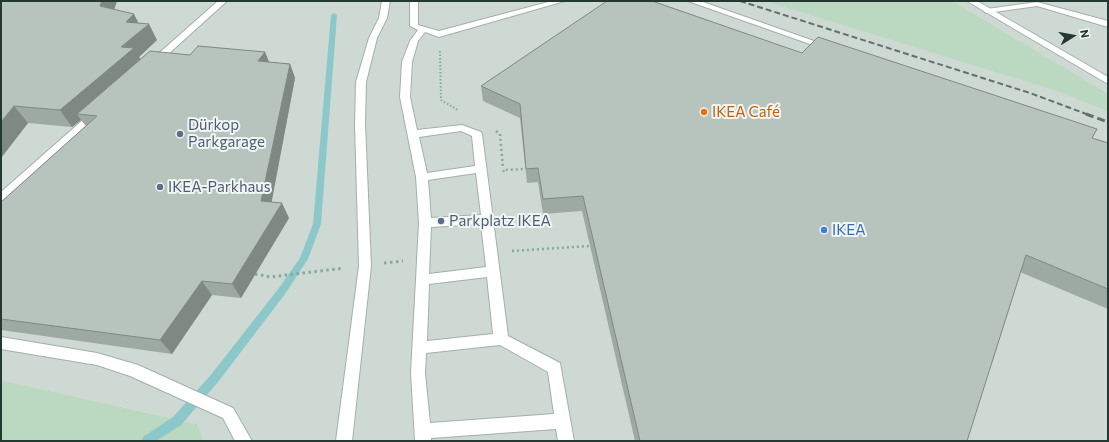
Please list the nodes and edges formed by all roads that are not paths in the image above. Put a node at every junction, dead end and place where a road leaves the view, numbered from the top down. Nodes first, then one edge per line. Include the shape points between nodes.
1 (224, 1) edge
2 (386, 1) edge
3 (414, 1) edge
4 (561, 1) edge
5 (692, 1) edge
6 (971, 1) edge
7 (987, 11) junction
8 (1108, 24) edge
9 (422, 30) junction
10 (836, 50) edge
11 (147, 68) edge
12 (1108, 81) edge
13 (106, 105) edge
14 (413, 134) junction
15 (481, 170) junction
16 (422, 178) junction
17 (1, 198) edge
18 (487, 219) junction
19 (425, 223) junction
20 (493, 271) junction
21 (423, 280) junction
22 (501, 339) junction
23 (1, 343) edge
24 (419, 348) junction
25 (563, 421) junction
26 (422, 436) edge
27 (244, 441) edge
28 (344, 441) edge
29 (566, 441) edge

1 - 11 street
2 - 28 street via 383,18 373,38 361,82 365,266
3 - 9 street via 414,26
4 - 9 street via 439,34
5 - 10 street
6 - 7 street
7 - 8 street via 1037,4
7 - 12 street
9 - 14 street via 414,41 407,62 405,97
13 - 17 street
14 - 15 street via 462,128 477,134
14 - 16 street
15 - 16 street
15 - 18 street
16 - 19 street
18 - 19 street
18 - 20 street
19 - 21 street
20 - 21 street
20 - 22 street
21 - 24 street
22 - 24 street
22 - 25 street via 555,368
23 - 27 street via 97,359 133,370 228,414
24 - 26 street
25 - 26 street
25 - 29 street

